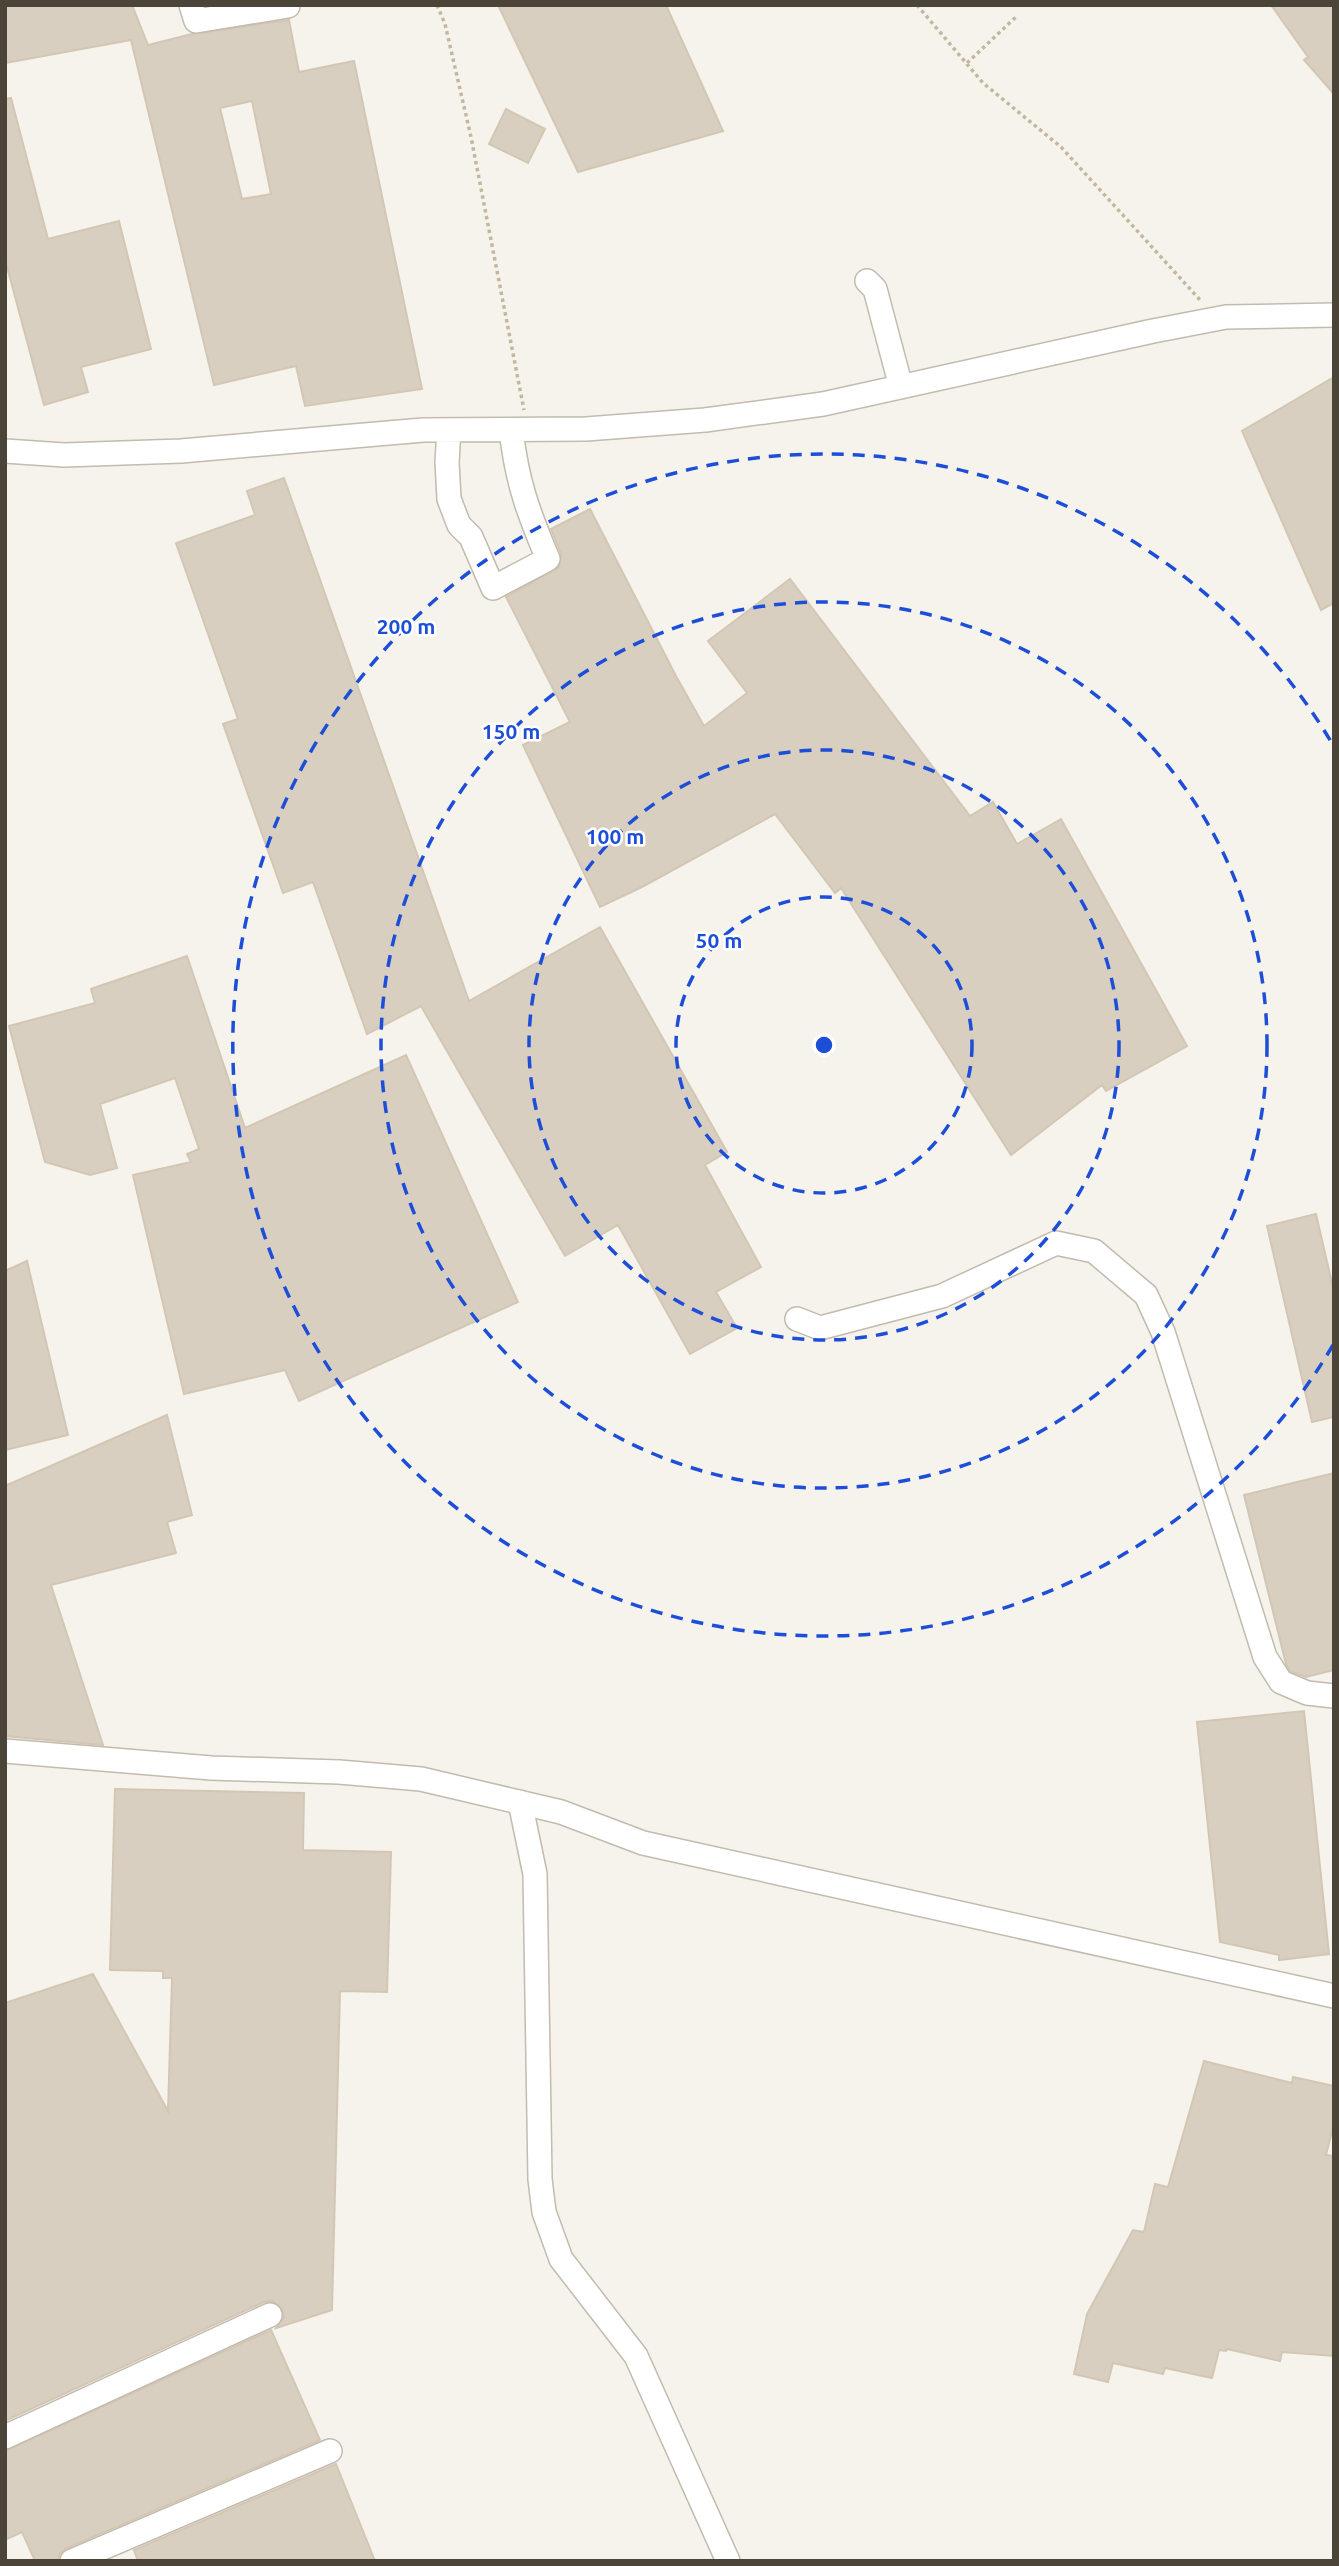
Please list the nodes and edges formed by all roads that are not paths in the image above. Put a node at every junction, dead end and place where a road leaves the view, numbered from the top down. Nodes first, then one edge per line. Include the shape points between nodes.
1 (191, 5) edge
2 (288, 6) edge
3 (867, 281) dead end
4 (1334, 315) edge
5 (901, 387) junction
6 (449, 430) junction
7 (519, 430) junction
8 (5, 451) edge
9 (797, 1320) dead end
10 (1334, 1696) edge
11 (5, 1751) edge
12 (520, 1802) junction
13 (1334, 1996) edge
14 (271, 2315) dead end
15 (5, 2438) edge
16 (330, 2451) dead end
17 (72, 2561) edge
18 (728, 2561) edge

1 - 2 street via 196,21
3 - 5 street via 875,289
4 - 5 street via 1217,319
5 - 7 street via 823,404 705,420
6 - 7 street
6 - 7 street via 449,499 493,588 548,559 516,470
6 - 8 street via 181,451 64,455
9 - 10 street via 820,1328 942,1296 1056,1243 1094,1251 1146,1295 1163,1332 1265,1657 1280,1682 1307,1693
11 - 12 street via 421,1779
12 - 13 street via 643,1843
12 - 18 street via 535,1874 544,2213 561,2259 636,2356
14 - 15 street
16 - 17 street

